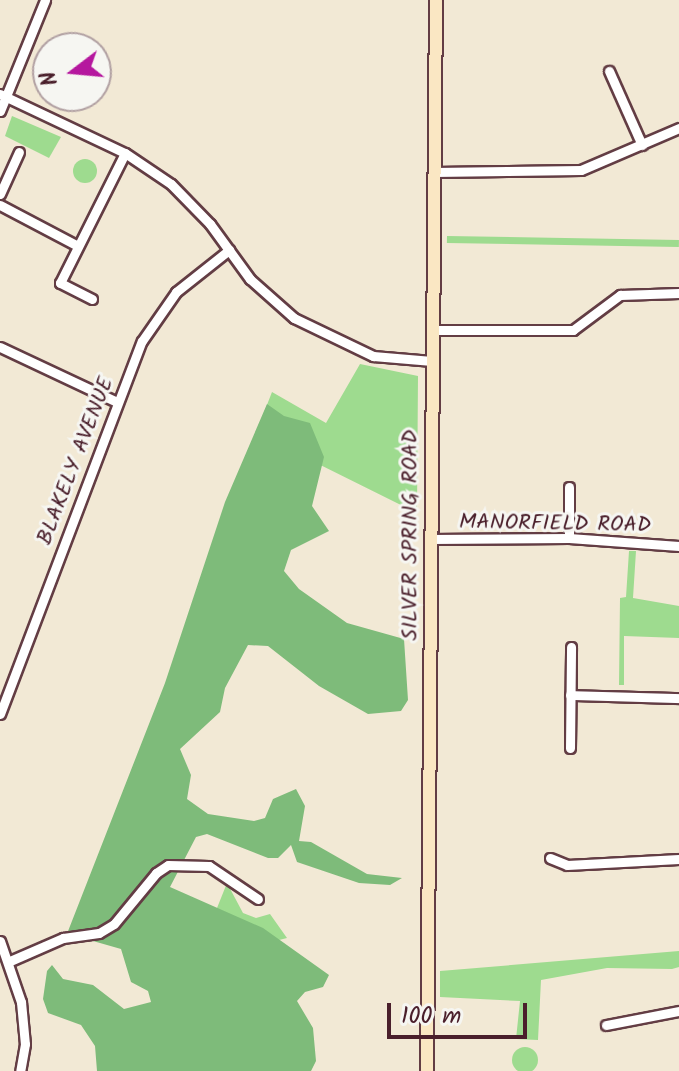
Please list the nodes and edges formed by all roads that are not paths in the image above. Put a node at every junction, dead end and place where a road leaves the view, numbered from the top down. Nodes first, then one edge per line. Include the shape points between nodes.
1 (45, 0) edge
2 (436, 0) edge
3 (609, 71) dead end
4 (3, 96) edge
5 (0, 111) edge
6 (679, 128) edge
7 (642, 145) junction
8 (19, 152) dead end
9 (125, 153) junction
10 (434, 172) junction
11 (0, 194) edge
12 (0, 205) edge
13 (78, 246) junction
14 (229, 250) junction
15 (679, 293) edge
16 (92, 299) dead end
17 (432, 330) junction
18 (0, 347) edge
19 (432, 361) junction
20 (117, 402) junction
21 (569, 487) dead end
22 (569, 538) junction
23 (431, 539) junction
24 (679, 546) edge
25 (571, 647) dead end
26 (570, 695) junction
27 (679, 698) edge
28 (0, 714) edge
29 (570, 748) dead end
30 (550, 858) dead end
31 (679, 859) edge
32 (258, 899) dead end
33 (0, 941) edge
34 (10, 961) junction
35 (679, 1011) edge
36 (606, 1025) dead end
37 (20, 1071) edge
38 (427, 1071) edge

1 - 4 street
2 - 10 main road, SILVER SPRING ROAD
3 - 7 street
4 - 5 street
4 - 9 street
6 - 7 street
7 - 10 street via 581,170
8 - 11 street
9 - 13 street
9 - 14 street via 171,184
10 - 17 main road, SILVER SPRING ROAD
12 - 13 street
13 - 16 street via 60,283
14 - 19 street via 276,303 332,339 373,356
14 - 20 street, BLAKELY AVENUE via 159,310
15 - 17 street via 620,295 573,330
17 - 19 main road, SILVER SPRING ROAD
18 - 20 street
19 - 23 main road, SILVER SPRING ROAD
20 - 28 street, BLAKELY AVENUE
21 - 22 street
22 - 23 street, MANORFIELD ROAD
22 - 24 street, MANORFIELD ROAD
23 - 38 main road, SILVER SPRING ROAD
25 - 26 street
26 - 27 street
26 - 29 street
30 - 31 street via 567,865
32 - 34 street via 209,866 168,865 114,924
33 - 34 street
34 - 37 street via 26,1029
35 - 36 street

